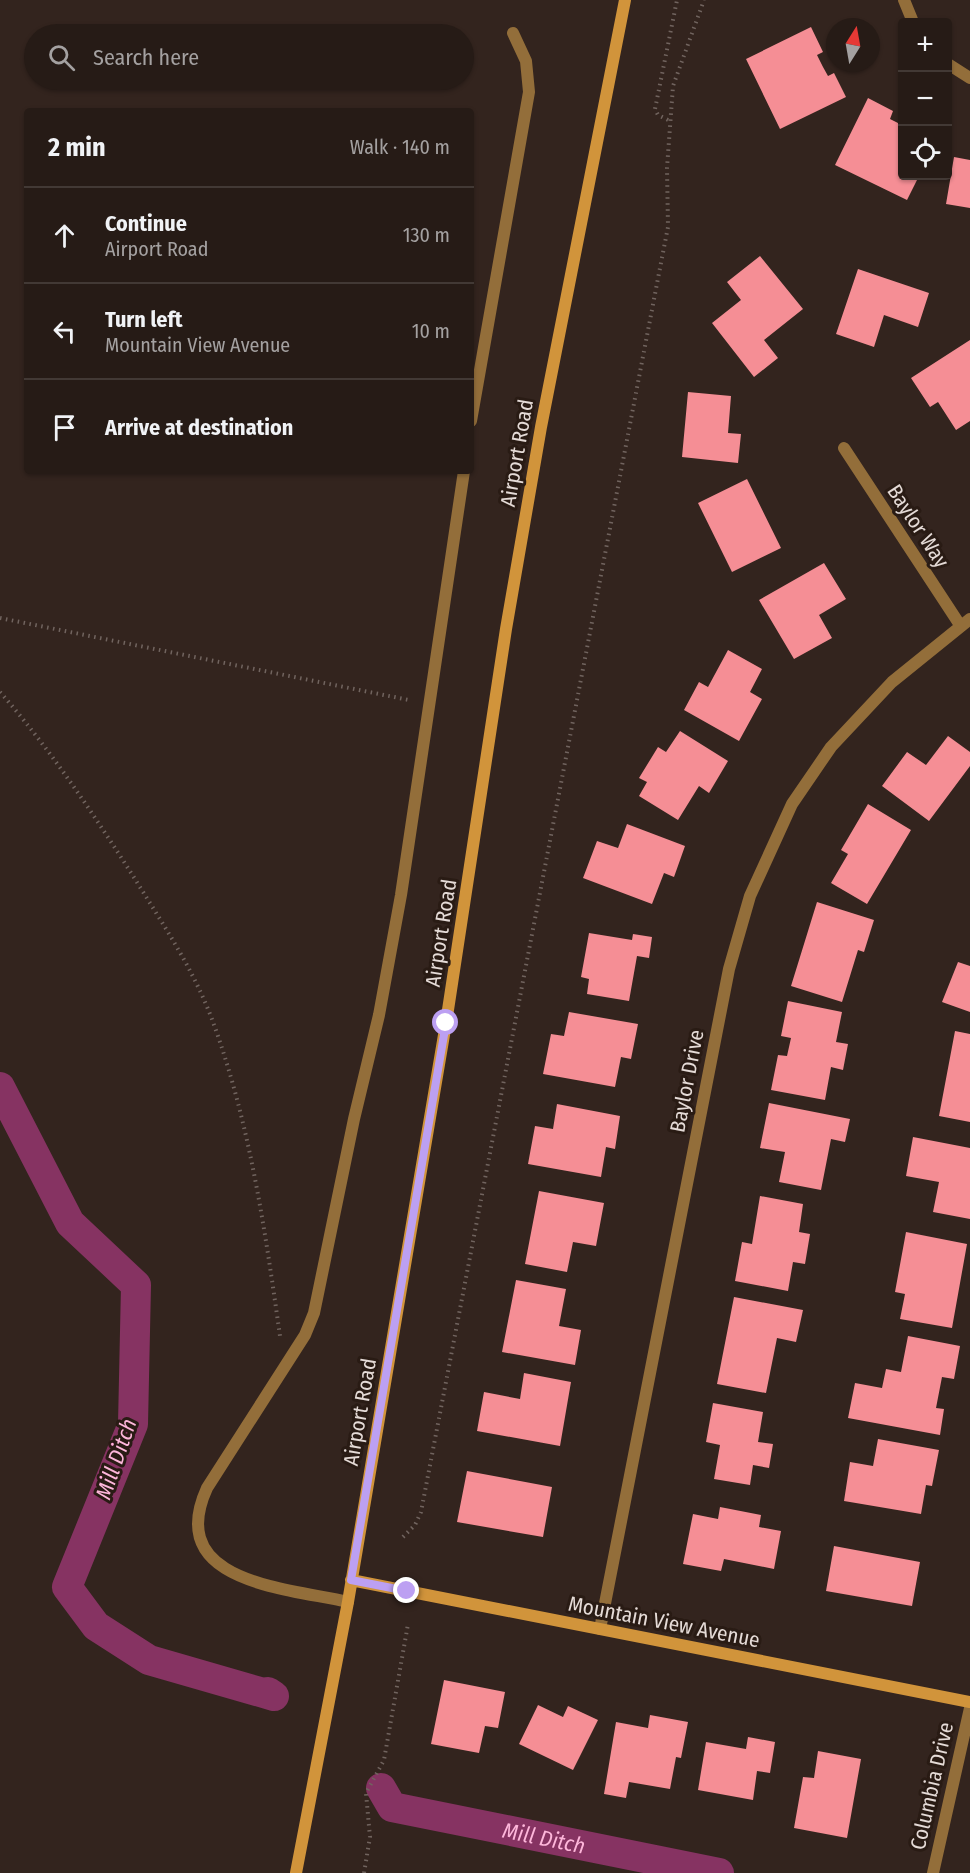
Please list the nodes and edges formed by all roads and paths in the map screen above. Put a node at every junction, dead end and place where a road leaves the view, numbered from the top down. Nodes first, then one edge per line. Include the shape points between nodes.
1 (625, 0) edge
2 (677, 0) edge
3 (704, 0) edge
4 (904, 0) edge
5 (912, 18) edge
6 (513, 33) dead end
7 (952, 67) edge
8 (970, 78) edge
9 (668, 120) junction
10 (474, 404) edge
11 (844, 448) dead end
12 (464, 474) edge
13 (0, 618) edge
14 (965, 622) edge
15 (0, 692) edge
16 (430, 704) junction
17 (284, 1368) junction
18 (403, 1537) dead end
19 (351, 1580) junction
20 (348, 1602) junction
21 (408, 1624) dead end
22 (600, 1629) junction
23 (970, 1702) edge
24 (970, 1708) edge
25 (296, 1873) edge
26 (364, 1873) edge
27 (933, 1873) edge

1 - 19 main road, Airport Road via 537,449 461,935
2 - 9 path via 655,110
3 - 9 path via 673,86
4 - 5 street
6 - 10 street via 526,62 529,92
7 - 8 street
9 - 18 path via 668,227 421,1512
11 - 14 street, Baylor Way
12 - 16 street
13 - 16 path
14 - 22 street, Baylor Drive via 892,682 831,747 792,804 750,896 729,969
15 - 17 path via 82,798 175,942 203,998 224,1054 250,1148
16 - 17 street via 381,1004 314,1313
17 - 20 street via 207,1488 198,1515 199,1533 209,1555 227,1572
19 - 20 main road, Airport Road
19 - 22 main road, Mountain View Avenue
20 - 25 main road, Airport Road
21 - 26 path via 384,1760 366,1793 370,1837
22 - 23 main road, Mountain View Avenue
24 - 27 street, Columbia Drive

